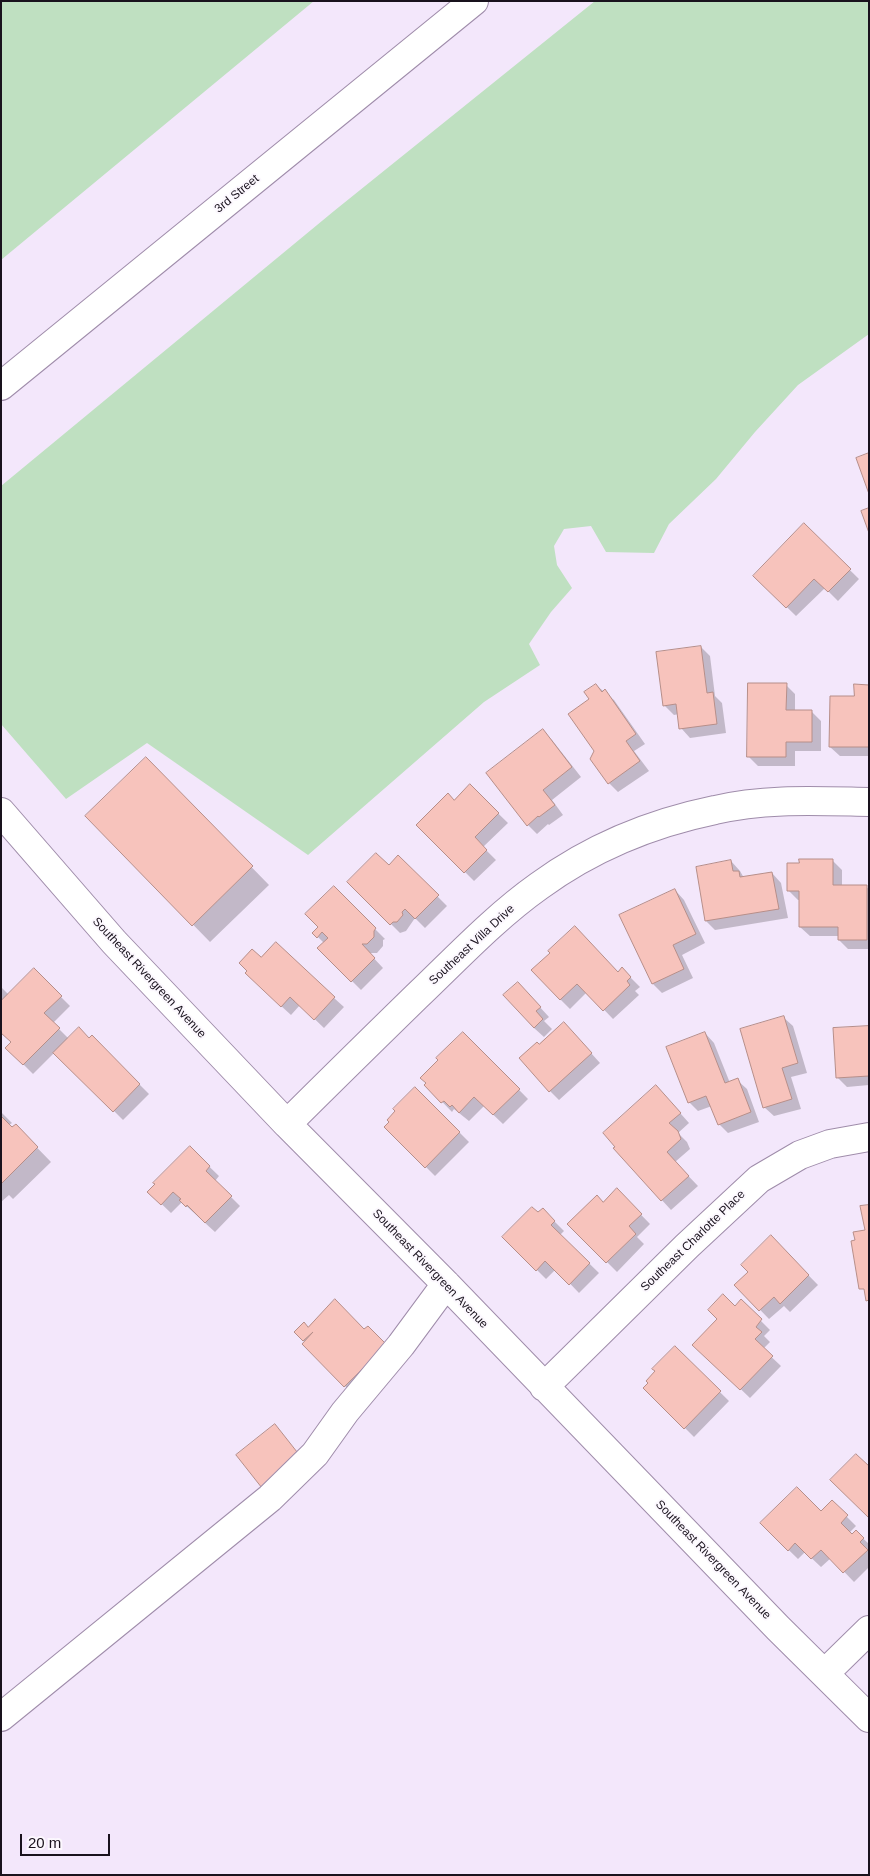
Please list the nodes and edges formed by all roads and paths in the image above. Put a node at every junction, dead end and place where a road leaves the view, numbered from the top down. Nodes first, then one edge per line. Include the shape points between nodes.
1 (474, 1) edge
2 (1, 386) edge
3 (869, 802) edge
4 (1, 812) edge
5 (286, 1124) junction
6 (869, 1137) edge
7 (446, 1284) junction
8 (544, 1386) junction
9 (869, 1630) edge
10 (825, 1673) junction
11 (1, 1717) edge
12 (869, 1718) edge

1 - 2 main road, 3rd Street
3 - 5 main road, Southeast Villa Drive via 761,802 716,809 672,820 629,836 578,861 539,886 486,929
4 - 5 main road, Southeast Rivergreen Avenue via 114,942
5 - 7 main road, Southeast Rivergreen Avenue
6 - 8 main road, Southeast Charlotte Place via 830,1144 800,1155 759,1179
7 - 8 main road, Southeast Rivergreen Avenue
7 - 11 main road via 315,1454 276,1492
8 - 10 main road, Southeast Rivergreen Avenue
9 - 10 main road
10 - 12 main road, Southeast Rivergreen Avenue

